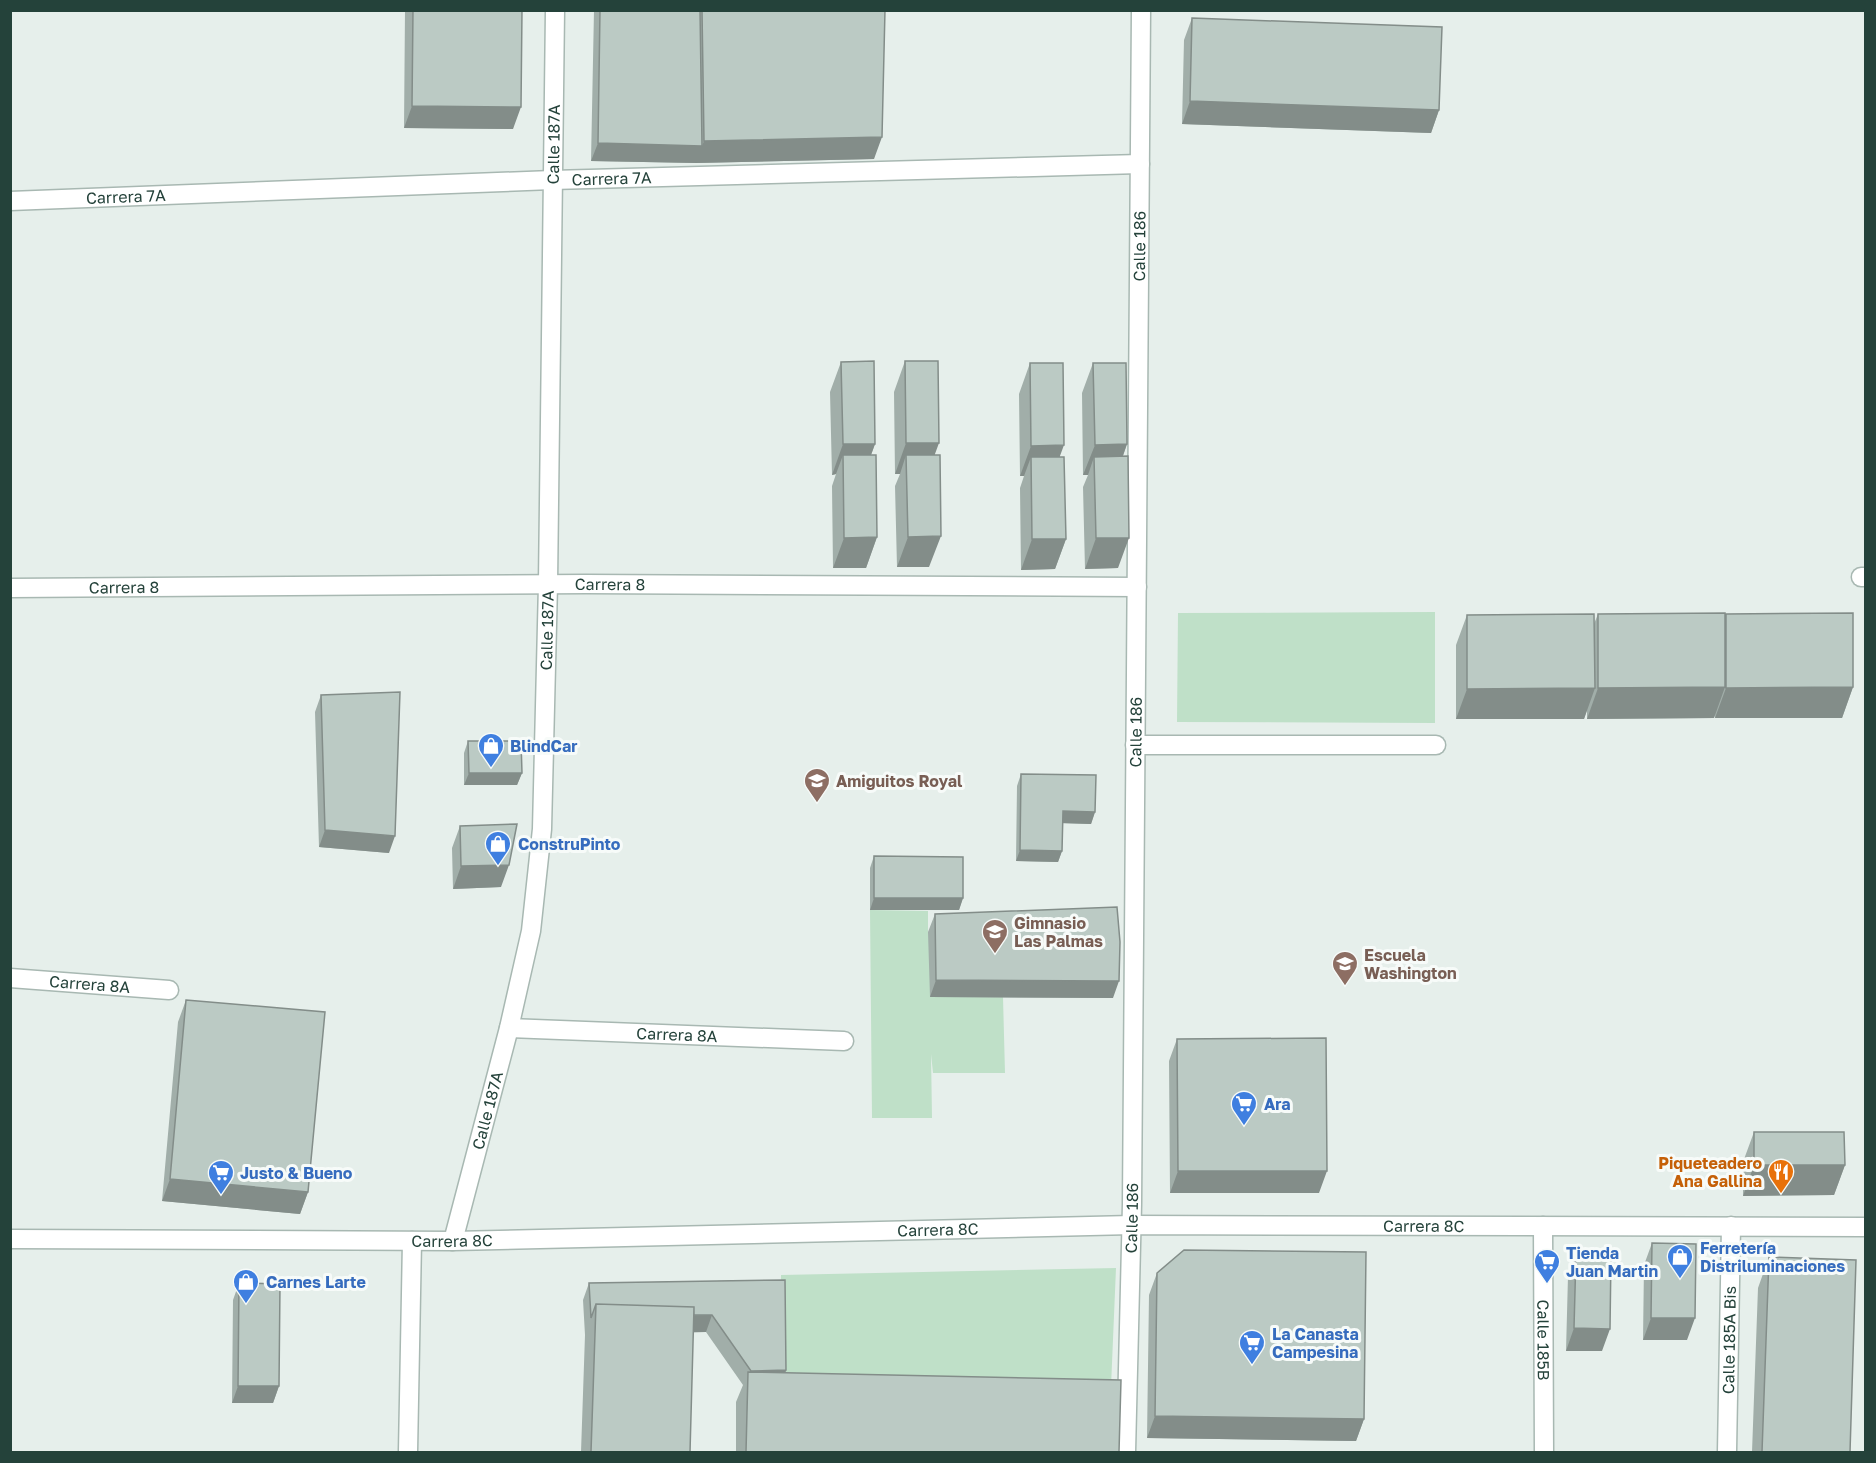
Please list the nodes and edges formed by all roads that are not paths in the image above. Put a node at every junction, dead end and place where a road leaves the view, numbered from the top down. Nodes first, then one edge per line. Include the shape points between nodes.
1 (555, 10) edge
2 (1141, 10) edge
3 (1140, 164) junction
4 (552, 180) junction
5 (10, 201) edge
6 (548, 584) junction
7 (1137, 587) junction
8 (10, 588) edge
9 (1135, 745) junction
10 (1436, 745) dead end
11 (10, 978) edge
12 (169, 990) dead end
13 (509, 1028) junction
14 (844, 1041) dead end
15 (1132, 1225) junction
16 (1543, 1226) junction
17 (1731, 1226) junction
18 (1866, 1227) edge
19 (10, 1239) edge
20 (412, 1241) junction
21 (453, 1241) junction
22 (408, 1452) edge
23 (1126, 1452) edge
24 (1544, 1452) edge
25 (1727, 1452) edge

1 - 4 street, Calle 187A
2 - 3 street, Calle 186
3 - 4 street, Carrera 7A
3 - 7 street, Calle 186
4 - 5 street, Carrera 7A
4 - 6 street, Calle 187A
6 - 7 street, Carrera 8
6 - 8 street, Carrera 8
6 - 13 street, Calle 187A via 542,828 531,931
7 - 9 street, Calle 186
9 - 10 street
9 - 15 street, Calle 186
11 - 12 street, Carrera 8A
13 - 14 street, Carrera 8A
13 - 21 street, Calle 187A
15 - 16 street, Carrera 8C
15 - 21 street, Carrera 8C
15 - 23 street, Calle 186
16 - 17 street, Carrera 8C
16 - 24 street, Calle 185B
17 - 18 street, Carrera 8C
17 - 25 street, Calle 185A Bis
19 - 20 street, Carrera 8C
20 - 21 street, Carrera 8C
20 - 22 street

